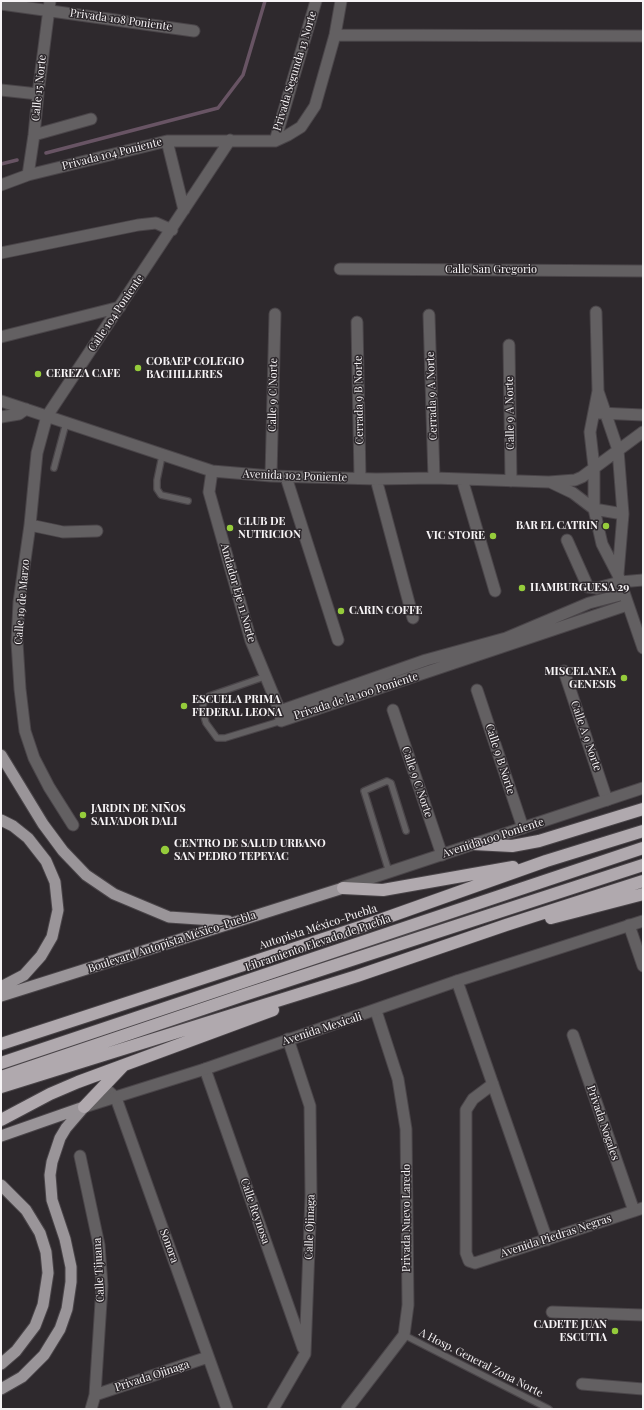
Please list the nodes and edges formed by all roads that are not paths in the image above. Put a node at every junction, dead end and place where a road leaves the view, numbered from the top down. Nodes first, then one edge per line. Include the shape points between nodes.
1 (316, 1) edge
2 (341, 1) edge
3 (1, 4) edge
4 (50, 5) edge
5 (194, 31) dead end
6 (335, 35) junction
7 (643, 36) edge
8 (1, 90) edge
9 (38, 94) junction
10 (91, 119) dead end
11 (34, 135) junction
12 (230, 140) junction
13 (167, 141) junction
14 (275, 141) junction
15 (28, 175) junction
16 (1, 184) edge
17 (184, 210) junction
18 (172, 230) junction
19 (1, 253) edge
20 (340, 269) dead end
21 (643, 271) edge
22 (120, 308) junction
23 (596, 312) dead end
24 (275, 314) dead end
25 (429, 315) dead end
26 (357, 322) dead end
27 (1, 337) edge
28 (509, 344) dead end
29 (598, 391) junction
30 (2, 402) edge
31 (26, 409) junction
32 (606, 413) junction
33 (592, 414) junction
34 (643, 414) edge
35 (47, 416) junction
36 (1, 417) edge
37 (66, 423) junction
38 (643, 432) edge
39 (618, 450) junction
40 (162, 456) junction
41 (594, 467) junction
42 (54, 468) dead end
43 (212, 471) junction
44 (271, 476) junction
45 (286, 477) junction
46 (360, 478) junction
47 (434, 478) junction
48 (376, 479) junction
49 (462, 479) junction
50 (511, 481) junction
51 (549, 482) junction
52 (188, 501) dead end
53 (594, 508) junction
54 (623, 514) junction
55 (30, 525) junction
56 (97, 532) dead end
57 (567, 540) dead end
58 (619, 578) junction
59 (643, 580) edge
60 (495, 591) dead end
61 (624, 594) junction
62 (627, 605) junction
63 (413, 618) dead end
64 (338, 640) dead end
65 (643, 648) edge
66 (564, 671) dead end
67 (264, 676) junction
68 (477, 690) dead end
69 (393, 710) dead end
70 (280, 716) junction
71 (1, 755) edge
72 (643, 788) edge
73 (607, 800) junction
74 (643, 809) edge
75 (1, 820) edge
76 (73, 825) dead end
77 (523, 828) junction
78 (406, 831) dead end
79 (643, 831) edge
80 (474, 844) junction
81 (643, 848) edge
82 (442, 854) junction
83 (546, 861) junction
84 (643, 865) edge
85 (389, 872) junction
86 (643, 881) edge
87 (343, 888) junction
88 (643, 894) edge
89 (643, 920) edge
90 (234, 922) junction
91 (629, 925) junction
92 (426, 953) junction
93 (643, 966) edge
94 (357, 976) junction
95 (457, 981) junction
96 (1, 987) edge
97 (1, 996) edge
98 (376, 1011) junction
99 (573, 1035) dead end
100 (288, 1039) junction
101 (1, 1044) edge
102 (1, 1063) edge
103 (125, 1064) junction
104 (205, 1069) junction
105 (1, 1077) edge
106 (493, 1084) junction
107 (1, 1087) edge
108 (104, 1087) junction
109 (116, 1098) junction
110 (84, 1107) junction
111 (1, 1120) edge
112 (1, 1136) edge
113 (80, 1156) dead end
114 (1, 1185) edge
115 (638, 1210) edge
116 (548, 1240) junction
117 (552, 1312) dead end
118 (643, 1315) edge
119 (404, 1335) junction
120 (305, 1354) junction
121 (208, 1358) junction
122 (1, 1364) edge
123 (582, 1384) dead end
124 (1, 1389) edge
125 (643, 1389) edge
126 (95, 1395) junction
127 (91, 1409) edge
128 (227, 1409) edge
129 (273, 1409) edge
130 (347, 1409) edge
131 (549, 1409) edge

1 - 14 street, Privada Segunda 13 Norte
2 - 6 street
3 - 4 street, Privada 108 Poniente
4 - 5 street, Privada 108 Poniente
4 - 9 street, Calle 15 Norte
6 - 7 street
6 - 14 street via 315,106 301,127
8 - 9 street
9 - 11 street, Calle 15 Norte
10 - 11 street
11 - 15 street, Calle 15 Norte
12 - 13 street, Privada 104 Poniente
12 - 14 street, Privada 104 Poniente
12 - 17 street, Calle 104 Poniente
13 - 15 street, Privada 104 Poniente
13 - 17 street
15 - 16 street, Privada 104 Poniente
17 - 18 street, Calle 104 Poniente
18 - 19 street via 156,223 138,225
18 - 22 street, Calle 104 Poniente
20 - 21 street, Calle San Gregorio
22 - 27 street
22 - 35 street, Calle 104 Poniente
23 - 29 street
24 - 44 street, Calle 9 C Norte
25 - 47 street, Cerrada 9 A Norte
26 - 46 street, Cerrada 9 B Norte
28 - 50 street, Calle 9 A Norte
29 - 32 street
29 - 33 street
30 - 31 street, Avenida 102 Poniente
31 - 35 street, Avenida 102 Poniente
31 - 36 street via 19,414
32 - 33 street
32 - 34 street
32 - 39 street
33 - 41 street via 590,432
35 - 37 street, Avenida 102 Poniente
35 - 55 street, Calle 19 de Marzo via 37,453
37 - 40 street, Avenida 102 Poniente
37 - 42 lane
38 - 39 street, Avenida 102 Poniente
39 - 41 street, Avenida 102 Poniente
39 - 54 street
40 - 43 street, Avenida 102 Poniente
40 - 52 lane via 157,489 161,495
41 - 51 street, Avenida 102 Poniente via 576,480
41 - 53 street
43 - 44 street, Avenida 102 Poniente
43 - 67 street, Andador Eje 11 Norte via 209,492 251,641
44 - 45 street, Avenida 102 Poniente
45 - 46 street, Avenida 102 Poniente
45 - 64 street
46 - 48 street, Avenida 102 Poniente
47 - 48 street, Avenida 102 Poniente
47 - 49 street, Avenida 102 Poniente
48 - 63 street
49 - 50 street, Avenida 102 Poniente
49 - 60 street
50 - 51 street, Avenida 102 Poniente
51 - 53 street via 573,493
53 - 54 street
53 - 58 street via 602,544
54 - 58 street
55 - 56 street via 63,532
55 - 76 street, Calle 19 de Marzo via 19,602 17,642 26,731 34,758
57 - 58 street via 588,587 597,588
58 - 59 street
58 - 61 street
61 - 62 street
61 - 70 street, Privada de la 100 Poniente via 589,603 506,638 426,660
62 - 65 street
62 - 70 street, Privada de la 100 Poniente
66 - 73 street, Calle A 9 Norte
67 - 70 street, Andador Eje 11 Norte
67 - 70 lane via 209,696 202,710 206,723 217,738 225,738
68 - 77 street, Calle 9 B Norte
69 - 82 street, Calle 9 C Norte
71 - 90 main road via 42,824 86,875 114,894 169,917
72 - 73 street, Avenida 100 Poniente
73 - 77 street, Avenida 100 Poniente
74 - 80 highway via 552,838 512,846
75 - 96 main road via 21,832 40,852 53,876 58,901 55,927 41,956 24,975
77 - 80 street, Avenida 100 Poniente
78 - 85 lane via 391,783 387,781 364,791
79 - 83 highway, Autopista México-Puebla
80 - 82 street, Avenida 100 Poniente
81 - 102 highway, Libramiento Elevado de Puebla
82 - 85 street, Avenida 100 Poniente
83 - 87 highway via 383,890
83 - 101 highway, Autopista México-Puebla via 363,926
84 - 105 highway
85 - 87 street, Avenida 100 Poniente
86 - 92 highway
87 - 90 main road, Boulevard Autopista México-Puebla
88 - 92 highway
89 - 91 street, Avenida Mexicali
90 - 97 main road, Boulevard Autopista México-Puebla
91 - 93 street
91 - 95 street, Avenida Mexicali
92 - 94 highway
94 - 103 highway via 338,987
94 - 107 highway
95 - 98 street, Avenida Mexicali
95 - 106 street
98 - 100 street, Avenida Mexicali
98 - 119 street, Privada Nuevo Laredo via 398,1079 406,1129 408,1305
99 - 115 street, Privada Nogales
100 - 104 street, Avenida Mexicali
100 - 120 street, Calle Ojinaga via 310,1106 311,1196
103 - 108 highway
103 - 111 highway via 50,1094
104 - 109 street, Avenida Mexicali
104 - 120 street, Calle Reynosa
106 - 116 street
106 - 116 street, Avenida Piedras Negras via 473,1099 466,1110 466,1253 469,1261 475,1262
108 - 109 street, Sonora
108 - 110 highway
109 - 110 street, Avenida Mexicali
109 - 121 street, Sonora
110 - 112 main road, Avenida Mexicali
110 - 124 main road via 60,1138 50,1175 52,1200 71,1267 67,1309 60,1329 44,1355 26,1374
113 - 126 street, Calle Tijuana via 99,1245 102,1286
114 - 122 main road via 26,1210 40,1233 46,1252 48,1273 43,1305 34,1326 16,1351
115 - 116 street, Avenida Piedras Negras
117 - 118 street
119 - 130 street
119 - 131 lane, A Hosp. General Zona Norte
120 - 129 street, Calle Ojinaga
121 - 126 street, Privada Ojinaga
121 - 128 street, Sonora
123 - 125 street
126 - 127 street, Calle Tijuana

